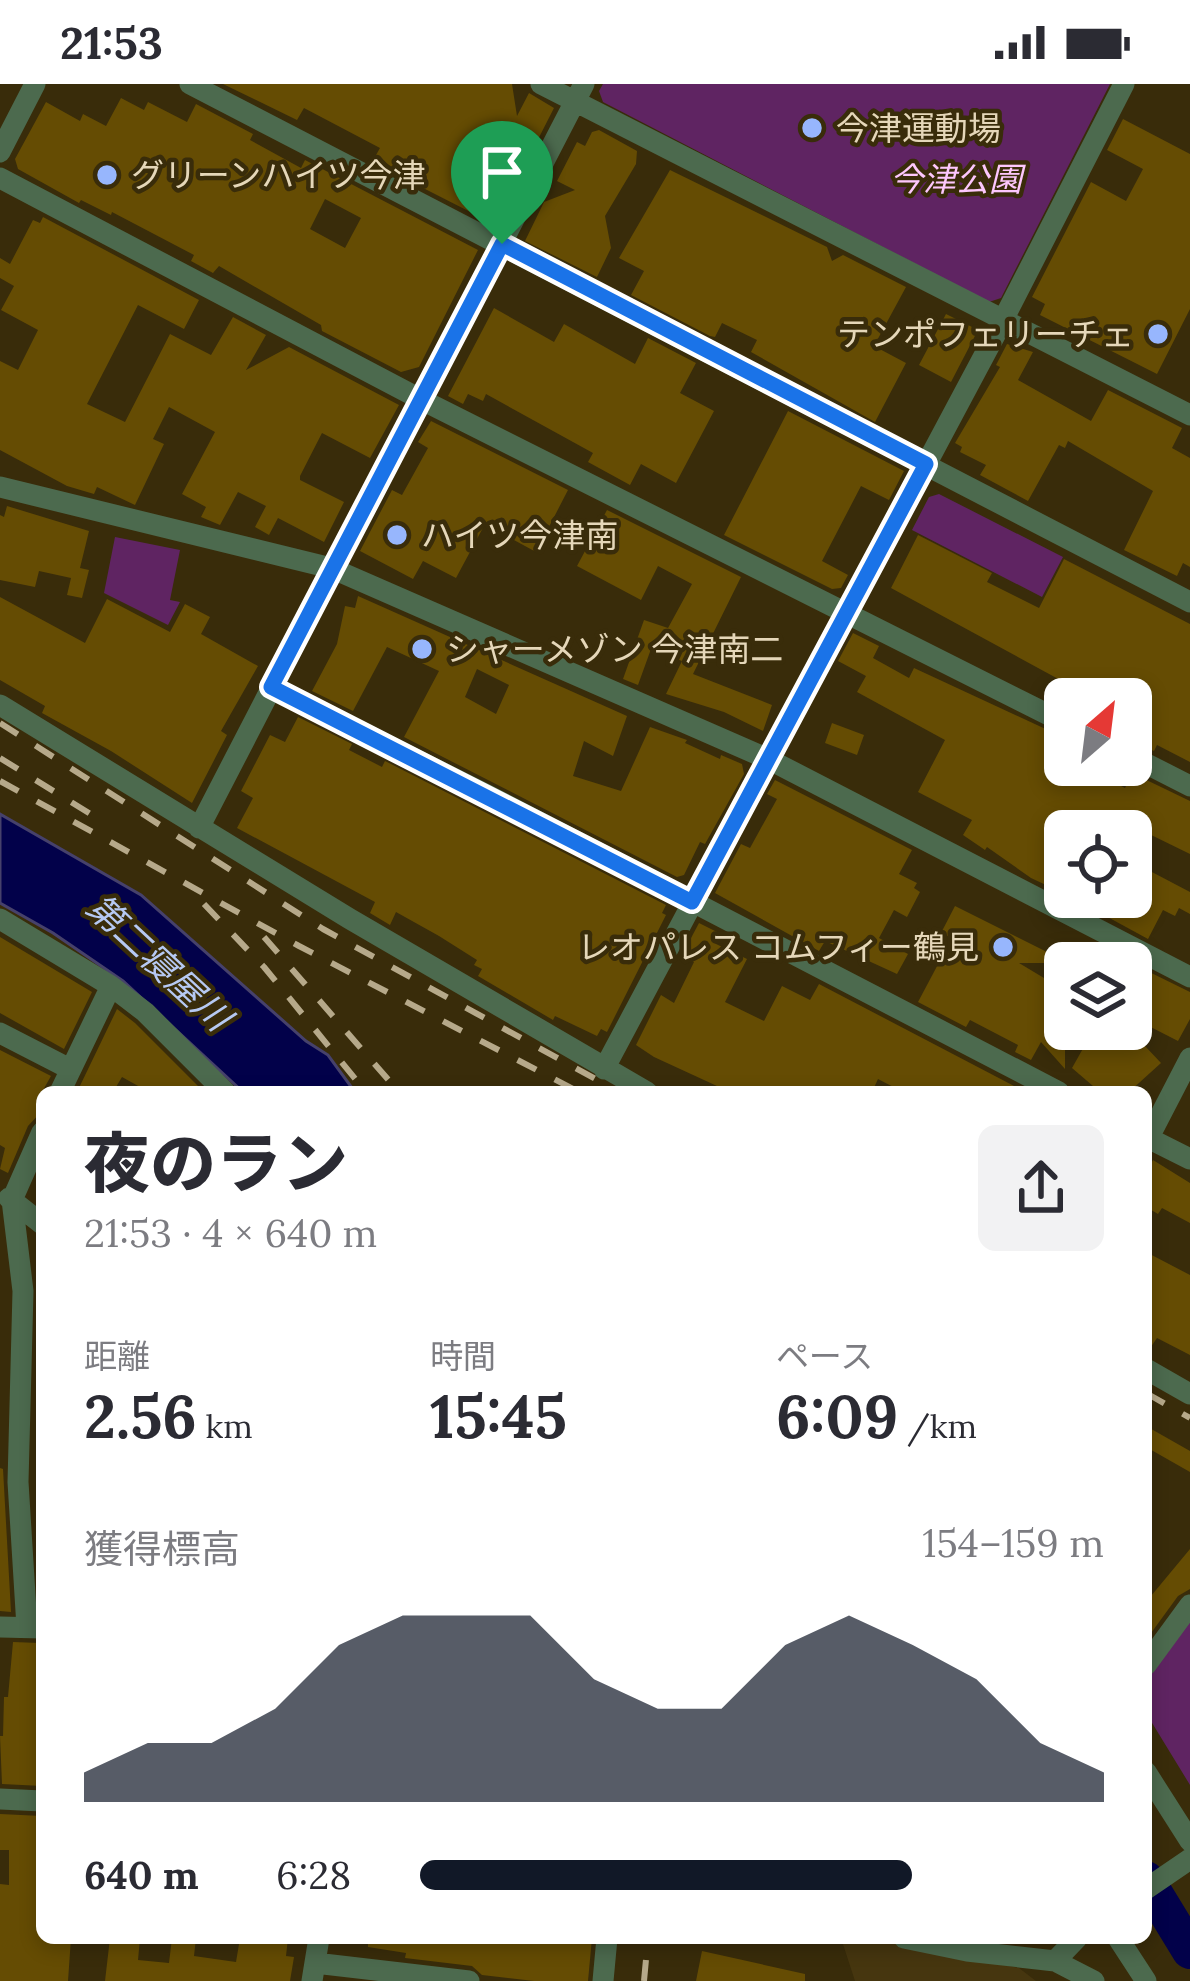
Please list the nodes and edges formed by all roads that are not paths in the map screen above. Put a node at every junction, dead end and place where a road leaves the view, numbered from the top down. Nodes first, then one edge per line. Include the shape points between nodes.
1 (35, 84) edge
2 (190, 84) edge
3 (541, 84) edge
4 (1124, 84) edge
5 (580, 93) edge
6 (0, 152) edge
7 (0, 178) edge
8 (502, 244) junction
9 (1002, 322) junction
10 (422, 400) junction
11 (1190, 416) edge
12 (926, 464) junction
13 (0, 487) edge
14 (332, 568) junction
15 (1190, 602) edge
16 (845, 613) junction
17 (271, 687) junction
18 (0, 705) edge
19 (1044, 712) edge
20 (768, 760) junction
21 (1152, 767) edge
22 (1190, 786) edge
23 (199, 828) junction
24 (692, 902) junction
25 (0, 919) edge
26 (1190, 976) edge
27 (111, 986) junction
28 (0, 1034) edge
29 (1190, 1058) edge
30 (70, 1069) junction
31 (604, 1069) junction
32 (63, 1086) edge
33 (218, 1086) edge
34 (636, 1086) edge
35 (1047, 1086) edge
36 (1152, 1130) edge
37 (1152, 1142) edge
38 (36, 1143) edge
39 (1190, 1159) edge
40 (6, 1196) edge
41 (36, 1219) edge
42 (1152, 1372) edge
43 (1190, 1394) edge
44 (1190, 1605) edge
45 (0, 1627) edge
46 (34, 1628) edge
47 (1152, 1657) edge
48 (1152, 1781) edge
49 (0, 1799) edge
50 (36, 1801) edge
51 (1190, 1840) edge
52 (1190, 1858) edge
53 (1152, 1884) edge
54 (606, 1944) edge
55 (933, 1944) edge
56 (1067, 1944) edge
57 (1122, 1944) edge
58 (1055, 1961) junction
59 (314, 1972) edge
60 (469, 1981) edge
61 (603, 1981) edge
62 (1094, 1981) edge
63 (1146, 1981) edge

1 - 6 street
2 - 8 street
3 - 5 street
4 - 9 street
5 - 8 street
5 - 9 street
7 - 10 street
8 - 10 street
8 - 12 street
9 - 11 street
9 - 12 street
10 - 14 street
10 - 16 street
12 - 15 street
12 - 16 street
13 - 14 street
14 - 17 street
14 - 20 street
16 - 19 street
16 - 20 street
17 - 23 street
17 - 24 street
18 - 23 street
20 - 24 street
20 - 26 street
21 - 22 street
23 - 31 street
24 - 31 street
24 - 35 street
25 - 27 street
27 - 30 street
27 - 33 street
28 - 30 street
29 - 36 street
30 - 32 street
31 - 34 street
37 - 39 street
38 - 40 street
40 - 41 street
40 - 46 street via 23,1299 18,1482
42 - 43 street
44 - 47 street
45 - 46 street
48 - 51 street
49 - 50 street
52 - 53 street
54 - 61 street
55 - 58 street
56 - 58 street
57 - 63 street
58 - 62 street
59 - 60 street

